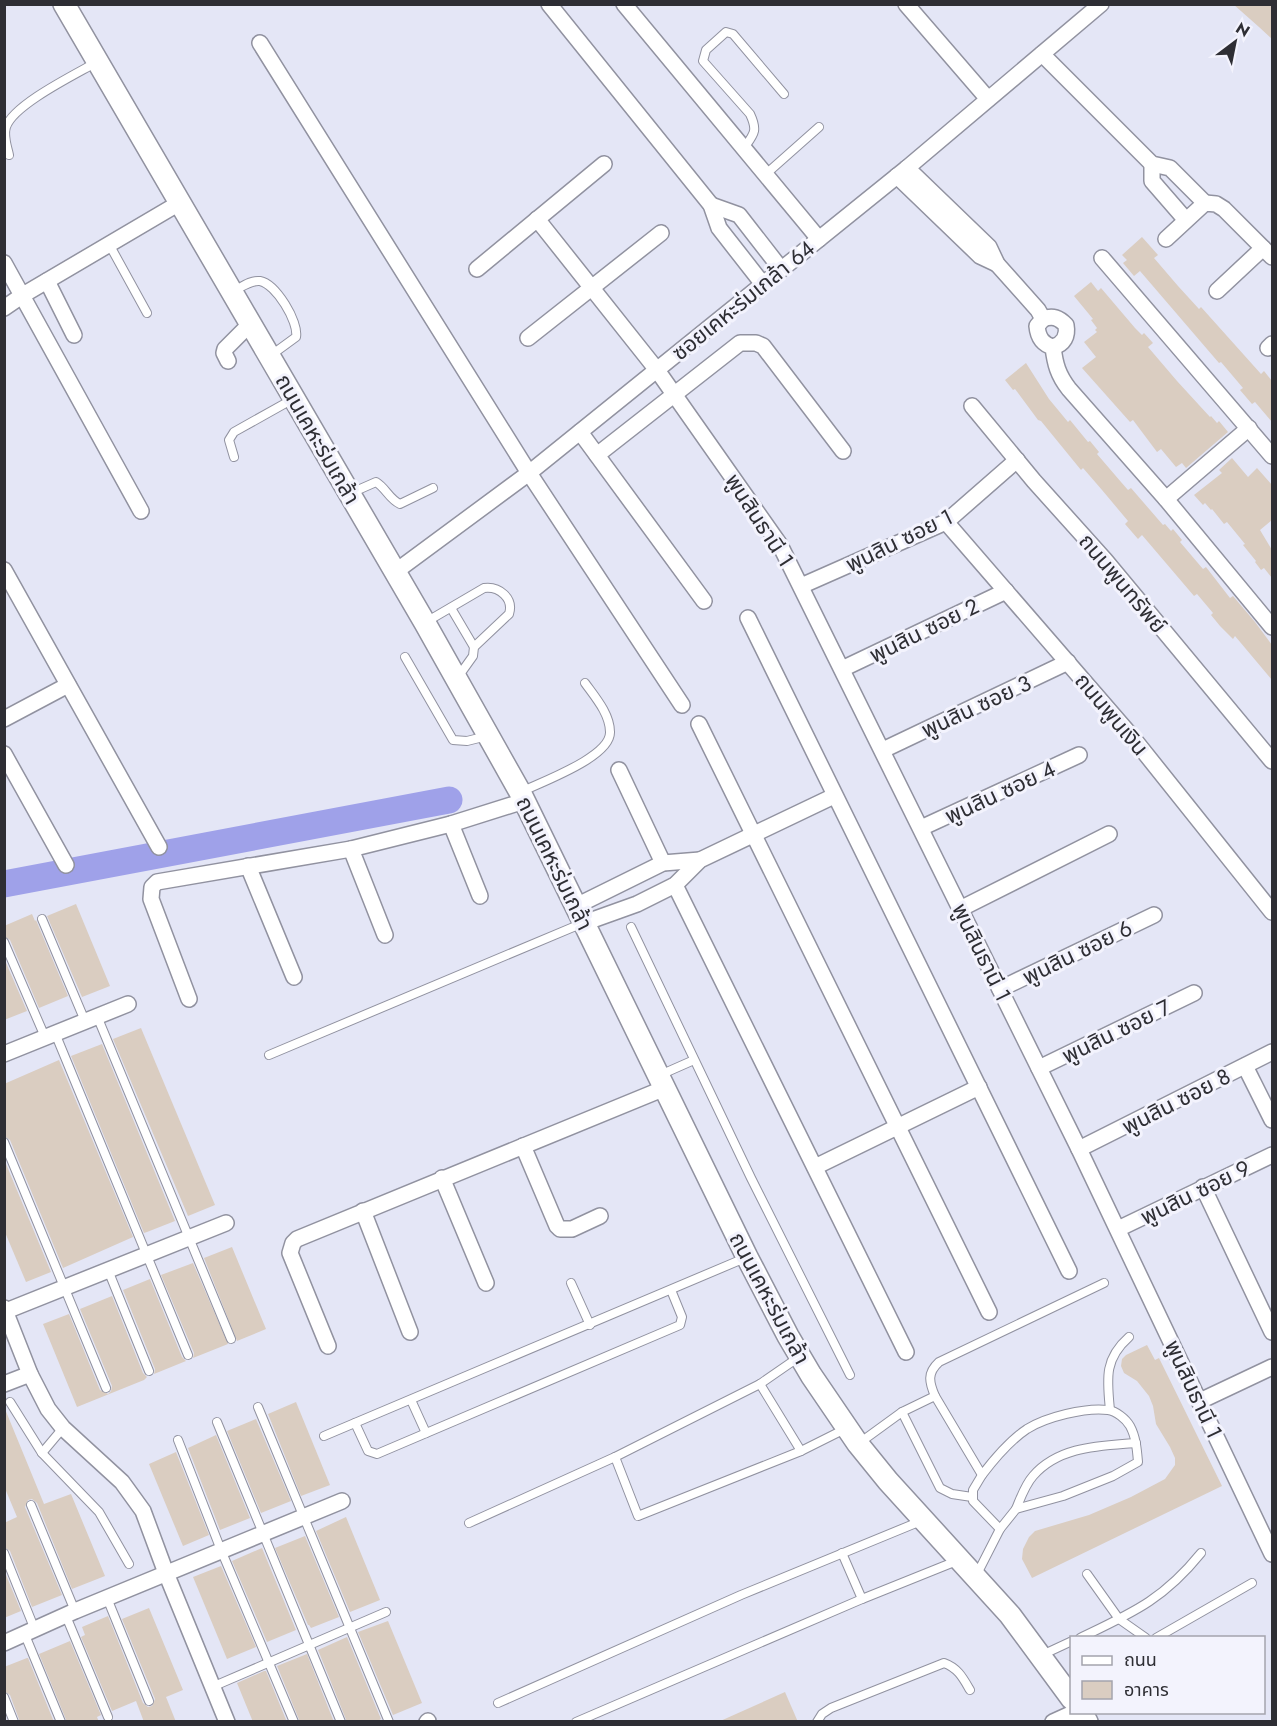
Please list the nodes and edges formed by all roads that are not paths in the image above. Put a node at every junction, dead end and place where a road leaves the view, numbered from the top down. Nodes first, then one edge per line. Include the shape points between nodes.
1 (64, 4) edge
2 (549, 4) edge
3 (624, 4) edge
4 (906, 4) edge
5 (1101, 4) edge
6 (260, 44) dead end
7 (1042, 54) junction
8 (98, 61) junction
9 (784, 94) dead end
10 (988, 99) junction
11 (819, 127) dead end
12 (744, 148) junction
13 (9, 155) dead end
14 (604, 164) dead end
15 (1152, 164) junction
16 (902, 172) junction
17 (766, 174) junction
18 (180, 202) junction
19 (1205, 203) junction
20 (711, 205) junction
21 (537, 219) junction
22 (1185, 219) junction
23 (661, 233) dead end
24 (819, 239) junction
25 (1166, 239) dead end
26 (110, 244) junction
27 (1268, 253) edge
28 (1102, 258) dead end
29 (4, 263) edge
30 (477, 269) dead end
31 (781, 269) junction
32 (47, 281) junction
33 (762, 283) junction
34 (591, 287) junction
35 (1217, 291) dead end
36 (232, 292) junction
37 (23, 295) junction
38 (4, 308) edge
39 (147, 313) dead end
40 (1043, 319) junction
41 (251, 323) junction
42 (74, 335) dead end
43 (528, 338) dead end
44 (1053, 347) junction
45 (270, 356) junction
46 (228, 361) dead end
47 (657, 370) junction
48 (673, 394) junction
49 (294, 398) junction
50 (972, 406) dead end
51 (1249, 428) junction
52 (580, 432) junction
53 (843, 451) dead end
54 (597, 455) junction
55 (1272, 456) edge
56 (234, 457) dead end
57 (1017, 460) junction
58 (529, 473) junction
59 (432, 488) dead end
60 (350, 494) junction
61 (1166, 499) junction
62 (141, 511) dead end
63 (946, 522) junction
64 (4, 570) edge
65 (395, 572) junction
66 (801, 586) junction
67 (1006, 591) junction
68 (704, 601) dead end
69 (451, 608) junction
70 (748, 618) dead end
71 (425, 622) junction
72 (1272, 627) edge
73 (474, 647) junction
74 (405, 657) dead end
75 (1068, 662) junction
76 (842, 669) junction
77 (457, 679) junction
78 (585, 683) dead end
79 (68, 685) junction
80 (682, 705) dead end
81 (4, 719) edge
82 (699, 724) dead end
83 (488, 736) junction
84 (883, 750) junction
85 (4, 754) edge
86 (1079, 755) dead end
87 (1272, 761) edge
88 (619, 770) dead end
89 (522, 796) junction
90 (834, 796) junction
91 (452, 824) junction
92 (921, 828) junction
93 (1109, 834) dead end
94 (755, 835) junction
95 (159, 847) dead end
96 (351, 849) junction
97 (700, 860) junction
98 (663, 863) junction
99 (66, 865) dead end
100 (248, 866) junction
101 (647, 872) junction
102 (675, 885) junction
103 (658, 893) junction
104 (480, 896) dead end
105 (960, 909) junction
106 (1272, 912) edge
107 (580, 914) junction
108 (1154, 915) dead end
109 (42, 919) dead end
110 (631, 927) dead end
111 (384, 935) dead end
112 (4, 942) edge
113 (294, 978) dead end
114 (1000, 989) junction
115 (1194, 993) dead end
116 (189, 999) dead end
117 (128, 1004) dead end
118 (91, 1019) junction
119 (50, 1035) junction
120 (1272, 1052) edge
121 (4, 1054) edge
122 (269, 1055) dead end
123 (694, 1060) junction
124 (1245, 1066) junction
125 (1039, 1068) junction
126 (662, 1082) junction
127 (978, 1087) junction
128 (1272, 1120) edge
129 (899, 1126) junction
130 (4, 1142) edge
131 (523, 1146) junction
132 (1079, 1149) junction
133 (1272, 1155) edge
134 (815, 1167) junction
135 (442, 1178) junction
136 (1203, 1187) junction
137 (363, 1211) junction
138 (600, 1216) dead end
139 (226, 1223) dead end
140 (1118, 1229) junction
141 (188, 1239) junction
142 (147, 1255) junction
143 (747, 1257) junction
144 (108, 1270) junction
145 (1069, 1271) dead end
146 (486, 1283) dead end
147 (571, 1283) dead end
148 (1104, 1283) dead end
149 (65, 1287) junction
150 (671, 1290) junction
151 (5, 1309) edge
152 (989, 1312) dead end
153 (590, 1325) junction
154 (410, 1332) dead end
155 (1272, 1332) edge
156 (1128, 1337) dead end
157 (231, 1339) dead end
158 (328, 1346) dead end
159 (906, 1352) dead end
160 (188, 1355) dead end
161 (800, 1356) junction
162 (1272, 1367) edge
163 (149, 1371) dead end
164 (30, 1374) junction
165 (849, 1375) dead end
166 (4, 1384) edge
167 (760, 1384) junction
168 (106, 1388) dead end
169 (935, 1396) junction
170 (411, 1400) junction
171 (1200, 1401) junction
172 (10, 1402) dead end
173 (258, 1407) dead end
174 (1110, 1410) junction
175 (902, 1412) junction
176 (218, 1422) dead end
177 (355, 1423) junction
178 (63, 1428) junction
179 (426, 1433) junction
180 (852, 1436) junction
181 (324, 1437) dead end
182 (178, 1440) dead end
183 (1136, 1443) junction
184 (801, 1451) junction
185 (42, 1453) junction
186 (615, 1457) junction
187 (982, 1475) junction
188 (972, 1497) junction
189 (342, 1501) dead end
190 (31, 1504) dead end
191 (1016, 1509) junction
192 (303, 1516) junction
193 (924, 1520) junction
194 (468, 1523) dead end
195 (1000, 1529) junction
196 (263, 1532) junction
197 (222, 1551) junction
198 (4, 1553) edge
199 (842, 1553) junction
200 (1201, 1554) dead end
201 (1272, 1554) edge
202 (959, 1560) junction
203 (129, 1564) dead end
204 (166, 1573) junction
205 (1087, 1574) dead end
206 (975, 1577) junction
207 (1251, 1583) dead end
208 (107, 1598) junction
209 (862, 1599) junction
210 (386, 1612) dead end
211 (71, 1613) junction
212 (1119, 1619) junction
213 (351, 1626) junction
214 (30, 1633) junction
215 (1084, 1636) edge
216 (1143, 1636) edge
217 (1159, 1636) edge
218 (1070, 1641) edge
219 (4, 1643) edge
220 (309, 1644) junction
221 (1041, 1655) junction
222 (269, 1662) junction
223 (212, 1687) junction
224 (970, 1690) dead end
225 (4, 1697) edge
226 (1070, 1698) edge
227 (149, 1701) dead end
228 (498, 1703) dead end
229 (1073, 1714) edge
230 (108, 1717) dead end
231 (223, 1720) edge
232 (14, 1722) edge
233 (62, 1722) edge
234 (294, 1722) edge
235 (341, 1722) edge
236 (389, 1722) edge
237 (576, 1722) edge
238 (818, 1722) edge
239 (1053, 1722) edge

1 - 8 street, ถนนเคหะร่มเกล้า
2 - 20 street
3 - 12 street
4 - 10 street
5 - 7 street, ซอยเคหะร่มเกล้า 64
6 - 58 street
7 - 10 street, ซอยเคหะร่มเกล้า 64
7 - 15 street
8 - 13 lane via 25,104 12,116 5,138
8 - 18 street, ถนนเคหะร่มเกล้า
9 - 12 lane via 733,34 726,32 706,50 703,61 750,114 756,128
10 - 16 street, ซอยเคหะร่มเกล้า 64
11 - 17 lane
12 - 17 street
14 - 21 street
15 - 19 street via 1170,168
15 - 22 street via 1152,181
16 - 24 street, ซอยเคหะร่มเกล้า 64
16 - 40 street via 989,248
17 - 24 street
18 - 26 street
18 - 36 street, ถนนเคหะร่มเกล้า
19 - 22 street
19 - 27 street via 1224,209
20 - 31 street via 739,215
20 - 33 street via 719,228
21 - 30 street
21 - 34 street, พูนสินธานี 1
22 - 25 street
23 - 34 street
24 - 31 street, ซอยเคหะร่มเกล้า 64
26 - 32 street
26 - 39 lane
27 - 35 street
28 - 51 street
29 - 37 street
31 - 33 street, ซอยเคหะร่มเกล้า 64
32 - 37 street
32 - 42 street
33 - 47 street, ซอยเคหะร่มเกล้า 64
34 - 43 street
34 - 47 street, พูนสินธานี 1
36 - 41 street, ถนนเคหะร่มเกล้า
36 - 45 lane via 251,281 277,291 298,330 296,337
37 - 38 street
37 - 62 street
40 - 44 street via 1037,326 1040,338
40 - 44 street via 1049,316 1066,325 1066,337
41 - 45 street, ถนนเคหะร่มเกล้า
41 - 46 street via 225,349
44 - 61 street via 1060,378
45 - 49 street, ถนนเคหะร่มเกล้า
47 - 48 street, พูนสินธานี 1
47 - 52 street, ซอยเคหะร่มเกล้า 64
48 - 53 street via 740,343 756,343 763,346
48 - 54 street
48 - 66 street, พูนสินธานี 1 via 780,545
49 - 56 lane via 234,432 229,440
49 - 60 street, ถนนเคหะร่มเกล้า
50 - 57 street, ถนนพูนทรัพย์
51 - 55 street
51 - 61 street
52 - 54 street
52 - 58 street, ซอยเคหะร่มเกล้า 64
54 - 68 street
57 - 63 street, พูนสิน ซอย 1
57 - 87 street, ถนนพูนทรัพย์
58 - 65 street, ซอยเคหะร่มเกล้า 64
58 - 80 street
59 - 60 lane via 400,504 376,482
60 - 65 street, ถนนเคหะร่มเกล้า
61 - 72 street
63 - 66 street, พูนสิน ซอย 1
63 - 67 street, ถนนพูนเงิน
64 - 79 street
65 - 71 street, ถนนเคหะร่มเกล้า
66 - 76 street, พูนสินธานี 1
67 - 75 street, ถนนพูนเงิน
67 - 76 street, พูนสิน ซอย 2
69 - 71 lane
69 - 73 lane
69 - 73 lane via 484,588 500,590 508,600 509,614
70 - 90 street
71 - 77 street, ถนนเคหะร่มเกล้า
73 - 77 lane via 473,656
74 - 83 lane via 453,740
75 - 84 street, พูนสิน ซอย 3
75 - 106 street, ถนนพูนเงิน
76 - 84 street, พูนสินธานี 1
77 - 83 street, ถนนเคหะร่มเกล้า
78 - 89 lane via 605,716 609,742 589,759
79 - 81 street
79 - 95 street
82 - 94 street
83 - 89 street, ถนนเคหะร่มเกล้า
84 - 92 street, พูนสินธานี 1
85 - 99 street
86 - 92 street, พูนสิน ซอย 4
88 - 98 street
89 - 91 street
89 - 107 street, ถนนเคหะร่มเกล้า
90 - 94 street
90 - 127 street
91 - 96 street
91 - 104 street
92 - 105 street, พูนสินธานี 1
93 - 105 street
94 - 97 street
94 - 129 street
96 - 100 street
96 - 111 street
97 - 98 street
97 - 102 street
98 - 101 street
100 - 113 street
100 - 116 street via 161,881 153,887 151,899
101 - 103 street
101 - 107 street
102 - 103 street
102 - 134 street
103 - 107 street via 637,904
105 - 114 street, พูนสินธานี 1
107 - 122 lane
107 - 126 street, ถนนเคหะร่มเกล้า
108 - 114 street, พูนสิน ซอย 6
109 - 118 lane
110 - 123 lane
112 - 119 lane
114 - 125 street, พูนสินธานี 1
115 - 125 street, พูนสิน ซอย 7
117 - 118 street
118 - 119 street
118 - 141 lane
119 - 121 street
119 - 142 lane
120 - 124 street, พูนสิน ซอย 8
123 - 126 lane
123 - 165 lane
124 - 128 street
124 - 132 street, พูนสิน ซอย 8
125 - 132 street, พูนสินธานี 1
126 - 131 street
126 - 143 street, ถนนเคหะร่มเกล้า
127 - 129 street
127 - 145 street
129 - 134 street
129 - 152 street
130 - 149 lane
131 - 135 street
131 - 138 street via 560,1229 572,1229
132 - 140 street, พูนสินธานี 1
133 - 136 street, พูนสิน ซอย 9
134 - 159 street
135 - 137 street
135 - 146 street
136 - 140 street, พูนสิน ซอย 9
136 - 155 street
137 - 154 street
137 - 158 street via 297,1239 291,1247 290,1253
139 - 141 street
140 - 171 street, พูนสินธานี 1
141 - 142 street
141 - 157 lane
142 - 144 street
142 - 160 lane
143 - 150 lane
143 - 161 street, ถนนเคหะร่มเกล้า
144 - 149 street
144 - 163 lane
147 - 153 lane
148 - 169 lane via 939,1362 929,1376
149 - 151 street
149 - 168 lane
150 - 153 lane
150 - 179 lane via 682,1317 680,1325
151 - 164 street
153 - 170 lane
156 - 174 lane via 1111,1358
161 - 167 lane
161 - 180 street, ถนนเคหะร่มเกล้า
162 - 171 street
164 - 166 street
164 - 178 street
167 - 184 lane
167 - 186 lane
169 - 175 lane
169 - 187 lane
170 - 177 lane
170 - 179 lane
171 - 201 street, พูนสินธานี 1
172 - 185 lane
173 - 192 lane
174 - 183 lane via 1130,1426
174 - 187 lane via 1070,1413 1029,1428 1008,1444
175 - 180 lane
175 - 188 lane via 940,1488
176 - 196 lane
177 - 179 lane via 368,1450 374,1454
177 - 181 lane
178 - 185 lane
178 - 204 street via 133,1495
180 - 184 lane
180 - 193 street, ถนนเคหะร่มเกล้า
182 - 197 lane
183 - 191 lane via 1079,1449 1046,1463 1032,1477
183 - 191 lane via 1138,1462 1121,1472 1063,1496
184 - 186 lane via 638,1516
185 - 203 lane via 99,1512
186 - 194 lane
187 - 188 lane
188 - 195 lane
189 - 192 street
190 - 211 lane
191 - 195 lane
192 - 196 street
192 - 213 lane
193 - 199 lane
193 - 202 street, ถนนเคหะร่มเกล้า
195 - 206 lane
196 - 197 street
196 - 220 lane
197 - 204 street
197 - 222 lane
198 - 214 lane
199 - 209 lane
199 - 228 lane
200 - 212 lane via 1169,1589
202 - 206 street, ถนนเคหะร่มเกล้า
202 - 209 lane
204 - 208 street
204 - 223 street
205 - 212 lane
206 - 221 street, ถนนเคหะร่มเกล้า
207 - 217 lane
208 - 211 street
208 - 227 lane
209 - 237 lane
210 - 213 lane
211 - 214 street
211 - 230 lane
212 - 215 lane
212 - 216 lane
213 - 220 lane
213 - 236 lane
214 - 219 street
214 - 233 lane
218 - 221 lane
220 - 222 lane
220 - 235 lane
221 - 226 street, ถนนเคหะร่มเกล้า
222 - 223 lane
222 - 234 lane
223 - 231 street
224 - 238 lane via 961,1674 944,1663 831,1708
225 - 232 lane
229 - 239 street

